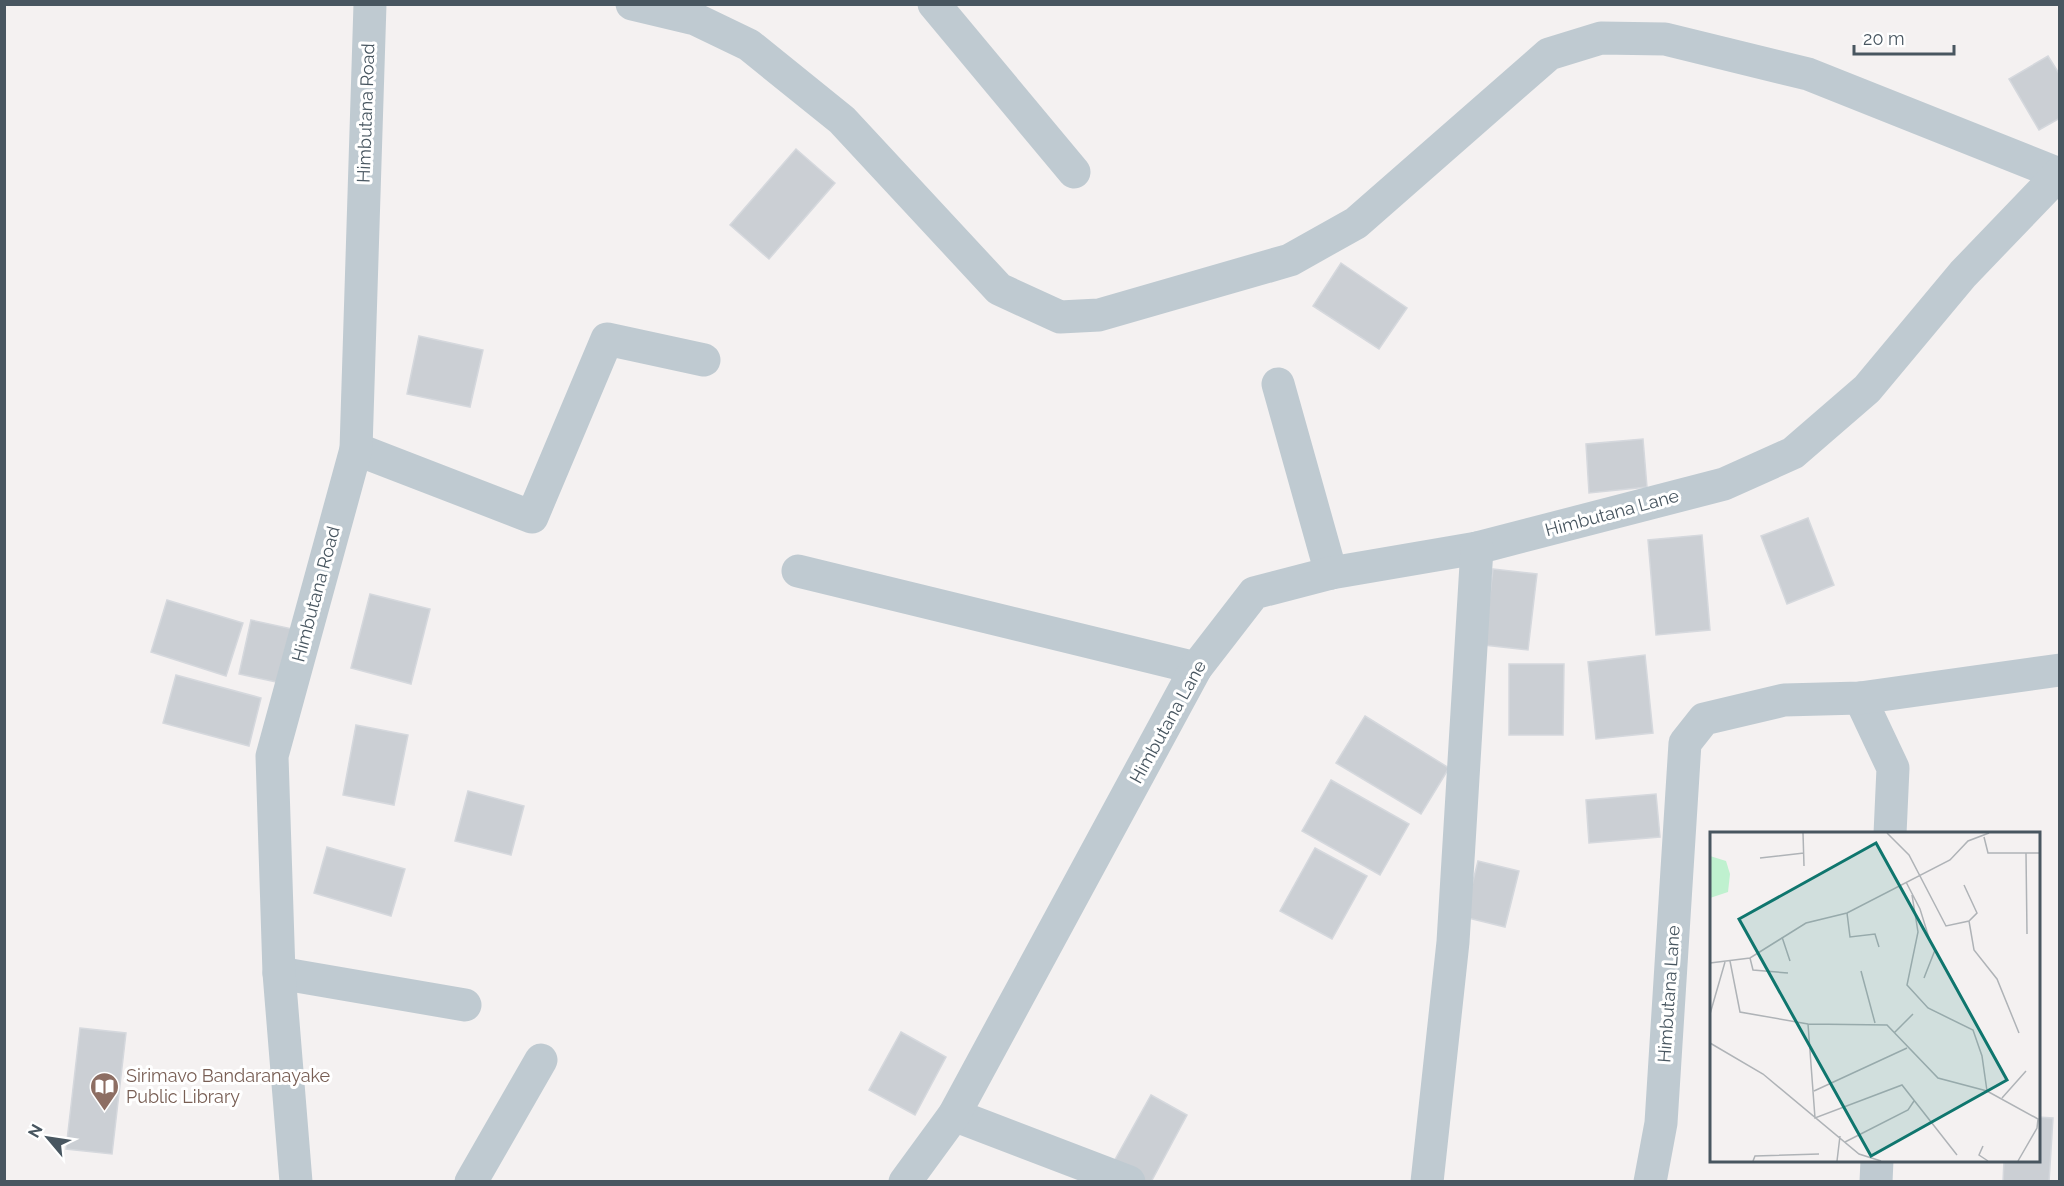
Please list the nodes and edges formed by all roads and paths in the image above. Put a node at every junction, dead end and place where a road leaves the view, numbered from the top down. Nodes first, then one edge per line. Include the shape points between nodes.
1 (370, 4) edge
2 (632, 4) edge
3 (934, 4) edge
4 (1074, 172) dead end
5 (2059, 174) edge
6 (704, 360) dead end
7 (1278, 384) dead end
8 (356, 449) junction
9 (1477, 548) junction
10 (798, 571) dead end
11 (1331, 573) junction
12 (1196, 668) junction
13 (2060, 670) edge
14 (1860, 698) junction
15 (1890, 832) edge
16 (279, 974) junction
17 (465, 1005) dead end
18 (541, 1060) dead end
19 (954, 1115) junction
20 (1877, 1162) edge
21 (296, 1182) edge
22 (471, 1182) edge
23 (905, 1182) edge
24 (1129, 1182) edge
25 (1427, 1182) edge
26 (1650, 1182) edge
27 (1876, 1182) edge

1 - 8 street, Himbutana Road
2 - 5 street via 695,19 749,45 842,120 999,289 1060,316 1099,315 1290,260 1356,223 1549,54 1601,38 1665,39 1808,74
3 - 4 street
5 - 9 street, Himbutana Lane via 1963,274 1867,389 1793,453 1724,484
6 - 8 street via 607,339 532,517
7 - 11 street
8 - 16 street, Himbutana Road via 272,756
9 - 11 street, Himbutana Lane
9 - 25 street via 1453,942
10 - 12 street
11 - 12 street, Himbutana Lane via 1254,593
12 - 19 street, Himbutana Lane
13 - 14 street, Himbutana Lane
14 - 15 street via 1893,768
14 - 26 street, Himbutana Lane via 1784,700 1704,719 1685,742 1661,1123
16 - 17 street
16 - 21 street, Himbutana Road
18 - 22 street
19 - 23 street, Himbutana Lane
19 - 24 street
20 - 27 street

